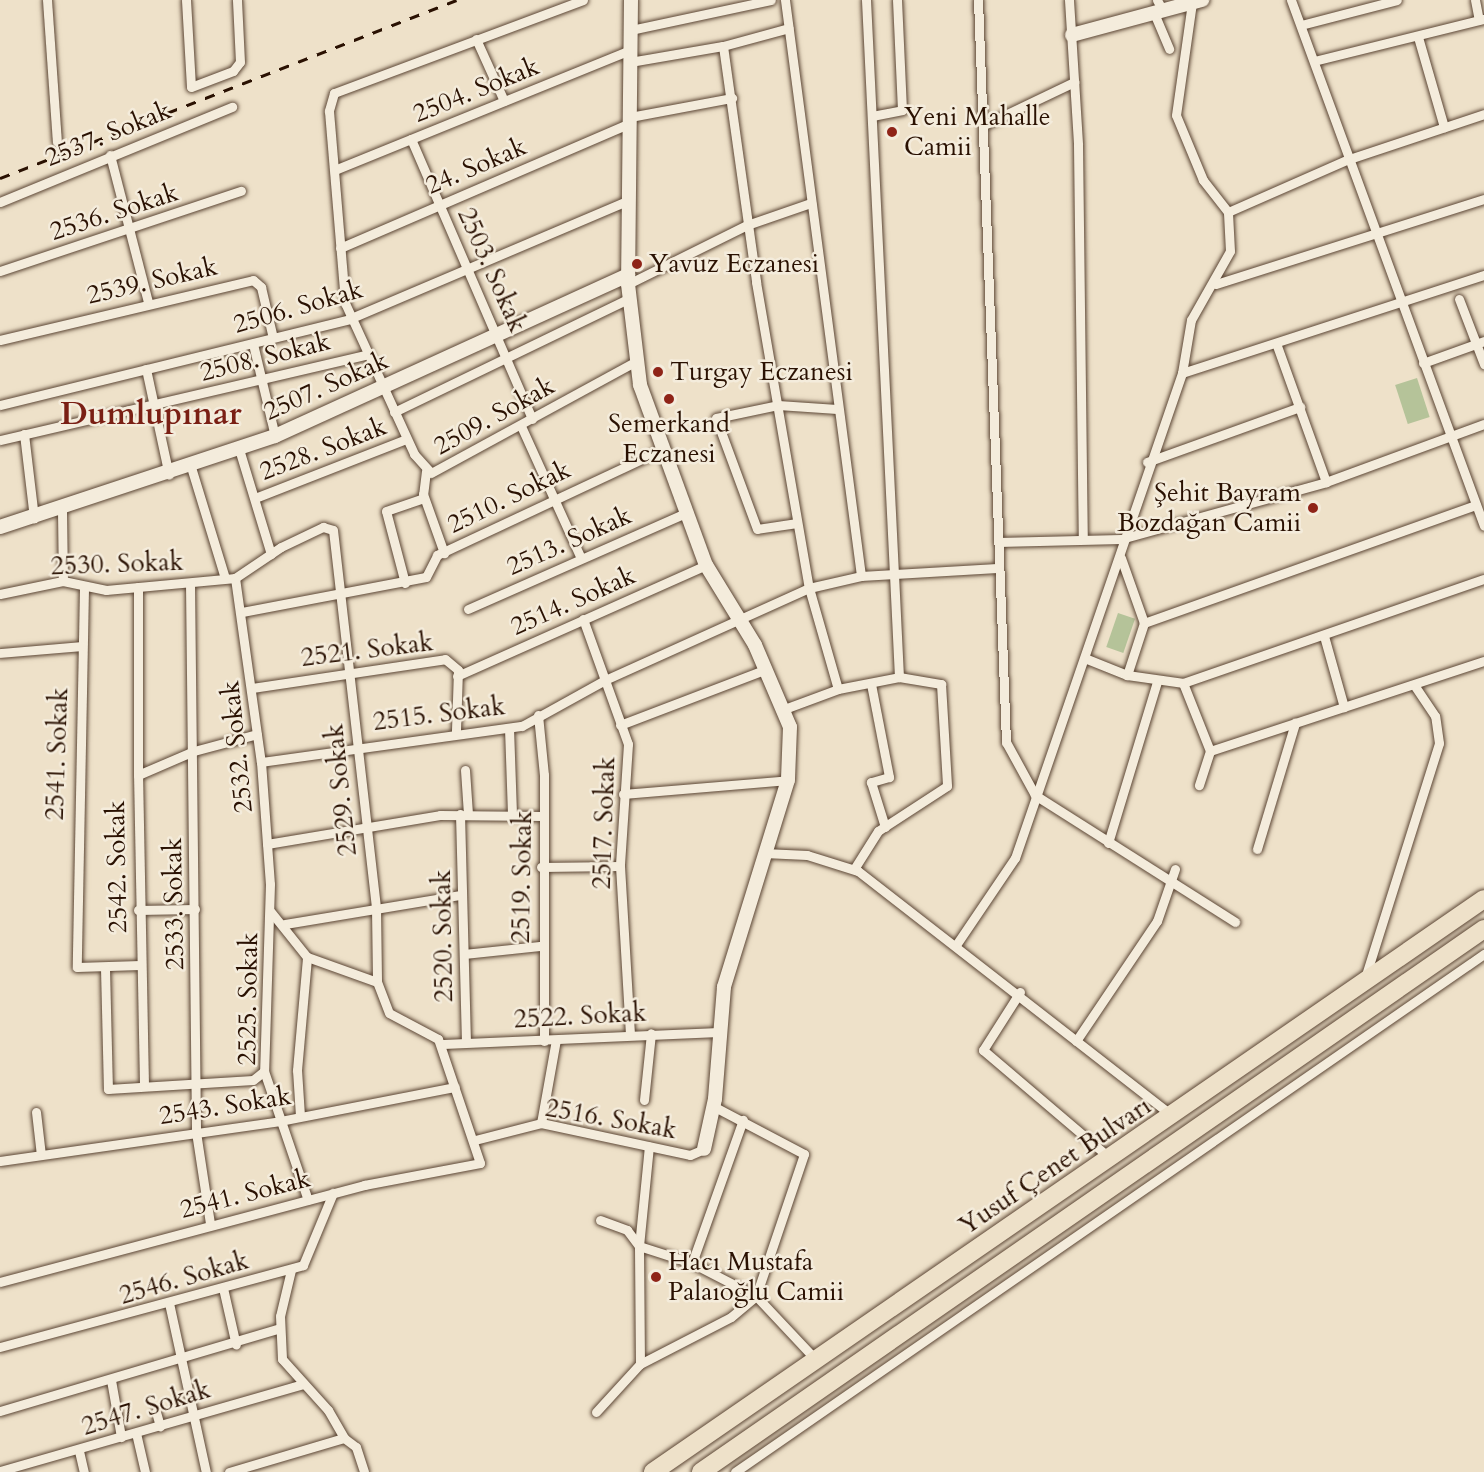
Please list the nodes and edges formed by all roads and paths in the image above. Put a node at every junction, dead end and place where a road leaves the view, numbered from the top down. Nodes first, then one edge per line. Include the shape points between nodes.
1 (48, 0) edge
2 (186, 0) edge
3 (237, 0) edge
4 (583, 0) edge
5 (632, 0) edge
6 (771, 0) edge
7 (785, 0) edge
8 (866, 0) edge
9 (897, 0) edge
10 (978, 0) edge
11 (1069, 0) edge
12 (1291, 0) edge
13 (1397, 0) edge
14 (1475, 0) edge
15 (1197, 2) edge
16 (1158, 8) edge
17 (1482, 19) edge
18 (1301, 25) junction
19 (789, 28) junction
20 (631, 30) junction
21 (1072, 35) junction
22 (1418, 37) junction
23 (476, 39) junction
24 (723, 46) junction
25 (1169, 49) dead end
26 (630, 56) junction
27 (1314, 61) junction
28 (1074, 82) junction
29 (732, 98) junction
30 (504, 101) junction
31 (232, 107) dead end
32 (1484, 114) edge
33 (872, 116) junction
34 (630, 120) junction
35 (987, 124) junction
36 (1444, 127) junction
37 (411, 139) junction
38 (57, 142) dead end
39 (110, 155) junction
40 (1349, 159) junction
41 (338, 169) junction
42 (241, 191) dead end
43 (1484, 199) edge
44 (629, 200) junction
45 (0, 202) edge
46 (811, 203) junction
47 (439, 205) junction
48 (1228, 212) junction
49 (747, 225) junction
50 (129, 230) junction
51 (1374, 232) junction
52 (340, 248) junction
53 (464, 266) junction
54 (0, 271) edge
55 (1484, 275) edge
56 (628, 279) junction
57 (1216, 284) junction
58 (1459, 298) dead end
59 (628, 299) junction
60 (148, 302) junction
61 (1398, 303) junction
62 (349, 319) junction
63 (498, 335) junction
64 (273, 338) junction
65 (0, 340) edge
66 (1480, 342) edge
67 (1276, 343) junction
68 (253, 344) junction
69 (364, 355) junction
70 (507, 355) junction
71 (636, 361) junction
72 (1423, 363) junction
73 (1484, 364) edge
74 (146, 369) junction
75 (1182, 373) junction
76 (261, 381) junction
77 (382, 388) junction
78 (0, 405) edge
79 (152, 405) junction
80 (778, 405) junction
81 (1300, 407) junction
82 (837, 409) junction
83 (394, 412) junction
84 (532, 419) junction
85 (1484, 424) edge
86 (522, 426) junction
87 (24, 434) junction
88 (275, 436) junction
89 (1450, 436) junction
90 (406, 439) junction
91 (0, 440) edge
92 (239, 449) junction
93 (663, 449) junction
94 (1147, 462) junction
95 (191, 467) junction
96 (426, 471) junction
97 (169, 475) junction
98 (1326, 482) junction
99 (255, 498) junction
100 (424, 498) junction
101 (555, 498) junction
102 (1476, 506) junction
103 (62, 511) junction
104 (688, 513) junction
105 (34, 518) junction
106 (797, 523) junction
107 (1484, 526) edge
108 (0, 527) edge
109 (1083, 539) junction
110 (1121, 539) junction
111 (998, 542) junction
112 (444, 553) junction
113 (271, 554) junction
114 (581, 558) junction
115 (1121, 558) junction
116 (706, 565) junction
117 (997, 568) junction
118 (861, 576) junction
119 (898, 577) junction
120 (225, 578) junction
121 (235, 578) junction
122 (1484, 579) edge
123 (63, 581) junction
124 (190, 582) junction
125 (405, 583) junction
126 (138, 587) junction
127 (84, 588) junction
128 (809, 588) junction
129 (0, 594) edge
130 (341, 595) junction
131 (468, 609) dead end
132 (242, 612) junction
133 (739, 616) junction
134 (583, 619) junction
135 (1144, 622) junction
136 (1324, 636) junction
137 (81, 646) junction
138 (0, 653) edge
139 (1087, 658) junction
140 (1484, 661) edge
141 (767, 669) junction
142 (350, 670) junction
143 (1127, 675) junction
144 (457, 676) junction
145 (899, 677) junction
146 (605, 680) junction
147 (1157, 682) junction
148 (1184, 682) junction
149 (871, 684) junction
150 (1413, 684) junction
151 (252, 688) junction
152 (838, 689) junction
153 (1344, 707) junction
154 (787, 708) junction
155 (538, 715) junction
156 (1295, 723) junction
157 (620, 724) junction
158 (509, 728) junction
159 (456, 731) junction
160 (257, 734) junction
161 (357, 745) junction
162 (194, 751) junction
163 (1210, 751) junction
164 (261, 762) junction
165 (465, 770) dead end
166 (138, 775) junction
167 (788, 780) junction
168 (1199, 785) dead end
169 (623, 794) junction
170 (1035, 795) junction
171 (464, 814) junction
172 (512, 815) junction
173 (543, 816) junction
174 (364, 826) junction
175 (885, 827) junction
176 (1108, 843) junction
177 (267, 844) junction
178 (1257, 849) dead end
179 (764, 853) junction
180 (620, 866) junction
181 (541, 867) junction
182 (854, 869) junction
183 (1175, 869) dead end
184 (1170, 884) junction
185 (461, 895) junction
186 (1484, 899) edge
187 (376, 908) junction
188 (195, 909) junction
189 (138, 910) junction
190 (271, 912) junction
191 (1235, 922) dead end
192 (285, 924) junction
193 (1484, 929) edge
194 (956, 945) junction
195 (540, 946) junction
196 (464, 954) junction
197 (1484, 954) edge
198 (307, 957) junction
199 (140, 965) junction
200 (105, 968) junction
201 (377, 982) junction
202 (1362, 986) junction
203 (1020, 992) junction
204 (720, 1032) junction
205 (651, 1033) junction
206 (630, 1035) junction
207 (466, 1039) junction
208 (556, 1040) junction
209 (544, 1041) junction
210 (1076, 1041) junction
211 (441, 1044) junction
212 (264, 1071) junction
213 (197, 1081) junction
214 (144, 1085) junction
215 (455, 1087) junction
216 (644, 1100) dead end
217 (713, 1106) junction
218 (36, 1112) dead end
219 (300, 1116) junction
220 (1173, 1116) junction
221 (742, 1120) junction
222 (280, 1121) junction
223 (541, 1123) junction
224 (196, 1132) junction
225 (475, 1140) junction
226 (649, 1146) junction
227 (704, 1149) joint
228 (41, 1155) junction
229 (1111, 1159) junction
230 (0, 1161) edge
231 (333, 1193) junction
232 (308, 1200) junction
233 (600, 1220) dead end
234 (210, 1224) junction
235 (639, 1246) junction
236 (692, 1263) junction
237 (291, 1270) junction
238 (0, 1282) edge
239 (223, 1288) junction
240 (756, 1296) junction
241 (170, 1303) junction
242 (280, 1328) junction
243 (236, 1345) junction
244 (0, 1347) edge
245 (181, 1361) junction
246 (817, 1361) junction
247 (640, 1364) junction
248 (111, 1380) junction
249 (303, 1384) junction
250 (0, 1411) edge
251 (156, 1412) dead end
252 (596, 1412) dead end
253 (191, 1415) junction
254 (160, 1426) junction
255 (136, 1433) junction
256 (121, 1437) junction
257 (344, 1438) junction
258 (78, 1451) junction
259 (24, 1470) edge
260 (0, 1471) edge
261 (84, 1472) edge
262 (145, 1472) edge
263 (206, 1472) edge
264 (228, 1472) edge
265 (364, 1472) edge
266 (653, 1472) edge
267 (701, 1472) edge
268 (735, 1472) edge

1 - 38 street
2 - 3 street via 190,87 233,71 240,62
4 - 23 street
5 - 20 street
6 - 20 street
7 - 19 street
8 - 33 street
9 - 33 street via 902,110
10 - 35 street
11 - 21 street
12 - 18 street
13 - 18 street
14 - 17 street
15 - 16 street
15 - 48 street via 1176,115 1203,180
16 - 21 street
16 - 25 street
17 - 22 street
18 - 27 street
19 - 24 street, 2504. Sokak
19 - 46 street
20 - 26 street
21 - 28 street
22 - 27 street
22 - 36 street
23 - 30 street
23 - 41 street via 334,93 329,111
24 - 26 street, 2504. Sokak
24 - 29 street
26 - 30 street, 2504. Sokak
26 - 34 street
27 - 40 street
28 - 35 street
28 - 109 street
29 - 34 street, 24. Sokak
29 - 49 street
30 - 37 street, 2504. Sokak
31 - 39 street, 2537. Sokak
32 - 36 street
33 - 119 street
34 - 44 street
34 - 47 street, 24. Sokak
35 - 111 street
36 - 40 street
37 - 41 street, 2504. Sokak
37 - 47 street, 2503. Sokak
39 - 45 street, 2537. Sokak
39 - 50 street
40 - 48 street
40 - 51 street
41 - 52 street
42 - 50 street, 2536. Sokak
43 - 51 street
44 - 53 street, 2506. Sokak
44 - 56 street
46 - 49 street
46 - 82 street
47 - 52 street, 24. Sokak
47 - 53 street, 2503. Sokak
48 - 57 street via 1230,251
49 - 56 street
49 - 80 street
50 - 54 street, 2536. Sokak
50 - 60 street
51 - 57 street
51 - 61 street
52 - 62 street
53 - 62 street, 2506. Sokak
53 - 63 street, 2503. Sokak
55 - 61 street
56 - 59 street
56 - 63 street, 2507. Sokak
57 - 75 street via 1191,320
58 - 66 street
59 - 70 street
59 - 71 street
60 - 64 street, 2539. Sokak via 253,280 261,287
60 - 65 street, 2539. Sokak
61 - 67 street
61 - 72 street
62 - 64 street, 2506. Sokak
62 - 69 street, 2509. Sokak
63 - 70 street, 2503. Sokak
63 - 77 street, 2507. Sokak
64 - 68 street, 2506. Sokak
66 - 72 street
66 - 73 street
67 - 75 street
67 - 81 street
68 - 74 street, 2506. Sokak
68 - 76 street
69 - 76 street, 2508. Sokak
69 - 77 street, 2509. Sokak
70 - 83 street
70 - 84 street, 2503. Sokak
71 - 84 street, 2509. Sokak
71 - 93 street
72 - 89 street
74 - 78 street, 2506. Sokak
74 - 79 street
75 - 94 street
76 - 79 street, 2508. Sokak
76 - 88 street
77 - 83 street, 2509. Sokak
77 - 88 street, 2507. Sokak
79 - 87 street, 2508. Sokak
79 - 97 street
80 - 82 street
80 - 106 street
80 - 106 street via 716,418 757,529
81 - 94 street
81 - 98 street
82 - 118 street
83 - 90 street, 2509. Sokak
84 - 86 street, 2509. Sokak
85 - 89 street
86 - 96 street, 2509. Sokak via 444,470
86 - 101 street
87 - 91 street, 2508. Sokak
87 - 105 street
88 - 92 street, 2507. Sokak
89 - 98 street
89 - 102 street
90 - 96 street, 2509. Sokak
90 - 99 street, 2528. Sokak
92 - 95 street, 2507. Sokak
92 - 99 street
93 - 101 street, 2510. Sokak
93 - 104 street
94 - 110 street
95 - 97 street, 2507. Sokak
95 - 120 street
96 - 100 street
97 - 103 street, 2507. Sokak
98 - 110 street
99 - 113 street
100 - 112 street
100 - 125 street via 386,511
101 - 112 street, 2510. Sokak
101 - 114 street
102 - 107 street
102 - 135 street
103 - 105 street, 2507. Sokak
103 - 123 street
104 - 114 street, 2513. Sokak
104 - 116 street
105 - 108 street, 2507. Sokak
106 - 128 street
109 - 110 street
109 - 111 street
110 - 115 street
111 - 117 street
112 - 125 street, 2510. Sokak via 426,578
113 - 121 street
113 - 130 street, 2529. Sokak via 323,527 333,530
114 - 131 street, 2513. Sokak
115 - 135 street
115 - 139 street
116 - 133 street
116 - 134 street, 2514. Sokak
117 - 119 street, 2515. Sokak
117 - 170 street via 1006,742
118 - 119 street, 2515. Sokak
118 - 128 street, 2515. Sokak
119 - 145 street
120 - 121 street, 2530. Sokak
120 - 124 street, 2530. Sokak
121 - 132 street, 2532. Sokak
122 - 136 street
123 - 127 street, 2530. Sokak
123 - 129 street, 2530. Sokak
124 - 126 street, 2530. Sokak
124 - 162 street, 2533. Sokak
125 - 130 street, 2510. Sokak
126 - 127 street, 2530. Sokak
126 - 166 street
127 - 137 street, 2541. Sokak
128 - 133 street, 2515. Sokak
128 - 152 street
130 - 132 street, 2510. Sokak
130 - 142 street, 2529. Sokak
132 - 151 street, 2532. Sokak
133 - 141 street
133 - 146 street, 2515. Sokak
134 - 144 street, 2514. Sokak
134 - 146 street, 2517. Sokak
135 - 143 street
136 - 148 street
136 - 153 street
137 - 138 street
137 - 200 street, 2541. Sokak via 77,966
139 - 143 street
139 - 170 street
140 - 150 street
141 - 154 street
141 - 157 street
142 - 144 street, 2521. Sokak via 445,659 455,664
142 - 151 street, 2521. Sokak
142 - 161 street, 2529. Sokak
143 - 147 street
144 - 159 street, 2521. Sokak
145 - 149 street
145 - 175 street via 941,684 947,786
146 - 155 street, 2515. Sokak
146 - 157 street, 2517. Sokak
147 - 148 street
147 - 176 street
148 - 163 street
149 - 152 street
149 - 175 street via 889,777 871,782
150 - 153 street
150 - 202 street via 1435,716 1439,743
151 - 160 street, 2532. Sokak
152 - 154 street
153 - 156 street
154 - 167 street
155 - 158 street, 2515. Sokak
155 - 173 street, 2519. Sokak
156 - 163 street
156 - 178 street
157 - 169 street, 2517. Sokak via 628,744
158 - 159 street, 2515. Sokak
158 - 172 street
159 - 161 street, 2515. Sokak
160 - 162 street, 2542. Sokak
160 - 164 street, 2532. Sokak
161 - 164 street, 2515. Sokak
161 - 174 street, 2529. Sokak
162 - 166 street, 2542. Sokak
162 - 188 street, 2533. Sokak
163 - 168 street
164 - 177 street, 2532. Sokak
165 - 171 street, 2520. Sokak
166 - 189 street, 2542. Sokak
167 - 169 street
167 - 179 street
169 - 180 street, 2517. Sokak
170 - 176 street
170 - 194 street via 1003,880
171 - 172 street
171 - 174 street
171 - 185 street, 2520. Sokak
172 - 173 street
173 - 181 street, 2519. Sokak
174 - 177 street
174 - 187 street, 2529. Sokak
175 - 182 street
176 - 184 street
177 - 190 street, 2532. Sokak
179 - 182 street via 807,855
179 - 204 street via 724,987
180 - 181 street
180 - 206 street, 2517. Sokak
181 - 195 street, 2519. Sokak
182 - 194 street
183 - 184 street
184 - 191 street via 1180,884
184 - 210 street via 1157,921
185 - 187 street
185 - 196 street, 2520. Sokak
186 - 202 highway, Yusuf Çenet Bulvarı
187 - 192 street
187 - 201 street, 2529. Sokak
188 - 189 street
188 - 213 street, 2533. Sokak
189 - 199 street, 2542. Sokak
190 - 192 street
190 - 212 street, 2525. Sokak
192 - 198 street
193 - 267 highway, Yusuf Çenet Bulvarı
194 - 203 street
195 - 196 street
195 - 209 street, 2519. Sokak
196 - 207 street, 2520. Sokak
197 - 268 street
198 - 201 street
198 - 219 street via 297,1070
199 - 200 street, 2541. Sokak
199 - 214 street, 2542. Sokak
200 - 214 street via 108,1089
201 - 211 street via 389,1013
202 - 220 highway, Yusuf Çenet Bulvarı
203 - 210 street
203 - 229 street via 983,1050
204 - 205 street, 2522. Sokak
204 - 217 street
205 - 206 street, 2522. Sokak
205 - 216 street
206 - 208 street, 2522. Sokak
207 - 209 street, 2522. Sokak
207 - 211 street, 2522. Sokak
208 - 209 street, 2522. Sokak
208 - 223 street
210 - 220 street
211 - 215 street
212 - 213 street via 253,1080
212 - 222 street, 2525. Sokak
213 - 214 street
213 - 224 street, 2533. Sokak
215 - 219 street, 2543. Sokak
215 - 225 street
217 - 221 street
217 - 227 street
218 - 228 street
219 - 222 street, 2543. Sokak
220 - 229 highway, Yusuf Çenet Bulvarı
221 - 236 street
221 - 240 street via 804,1154
222 - 224 street, 2543. Sokak
222 - 232 street, 2525. Sokak
223 - 225 street, 2516. Sokak
223 - 226 street, 2516. Sokak
224 - 228 street, 2543. Sokak
224 - 234 street, 2533. Sokak
225 - 231 street, 2541. Sokak via 480,1163
226 - 227 street, 2516. Sokak via 697,1155
226 - 235 street
228 - 230 street, 2543. Sokak
229 - 246 highway, Yusuf Çenet Bulvarı
231 - 232 street, 2541. Sokak
231 - 237 street via 310,1254
232 - 234 street, 2541. Sokak
233 - 235 street via 627,1230
234 - 238 street, 2541. Sokak
235 - 236 street
235 - 247 street
236 - 240 street
237 - 239 street, 2546. Sokak
237 - 242 street
239 - 241 street, 2546. Sokak
239 - 243 street
240 - 246 street
240 - 247 street via 731,1317
241 - 244 street, 2546. Sokak
241 - 245 street
242 - 243 street
242 - 249 street via 282,1359
243 - 245 street
245 - 248 street
245 - 253 street
246 - 266 highway, Yusuf Çenet Bulvarı
247 - 252 street
248 - 250 street
248 - 256 street
249 - 253 street, 2547. Sokak
249 - 257 street
251 - 254 street
253 - 254 street, 2547. Sokak
253 - 263 street
254 - 255 street, 2547. Sokak
255 - 256 street, 2547. Sokak
255 - 262 street
256 - 258 street, 2547. Sokak
257 - 264 street
257 - 265 street via 356,1447
258 - 259 street, 2547. Sokak
258 - 261 street
259 - 260 street, 2547. Sokak

